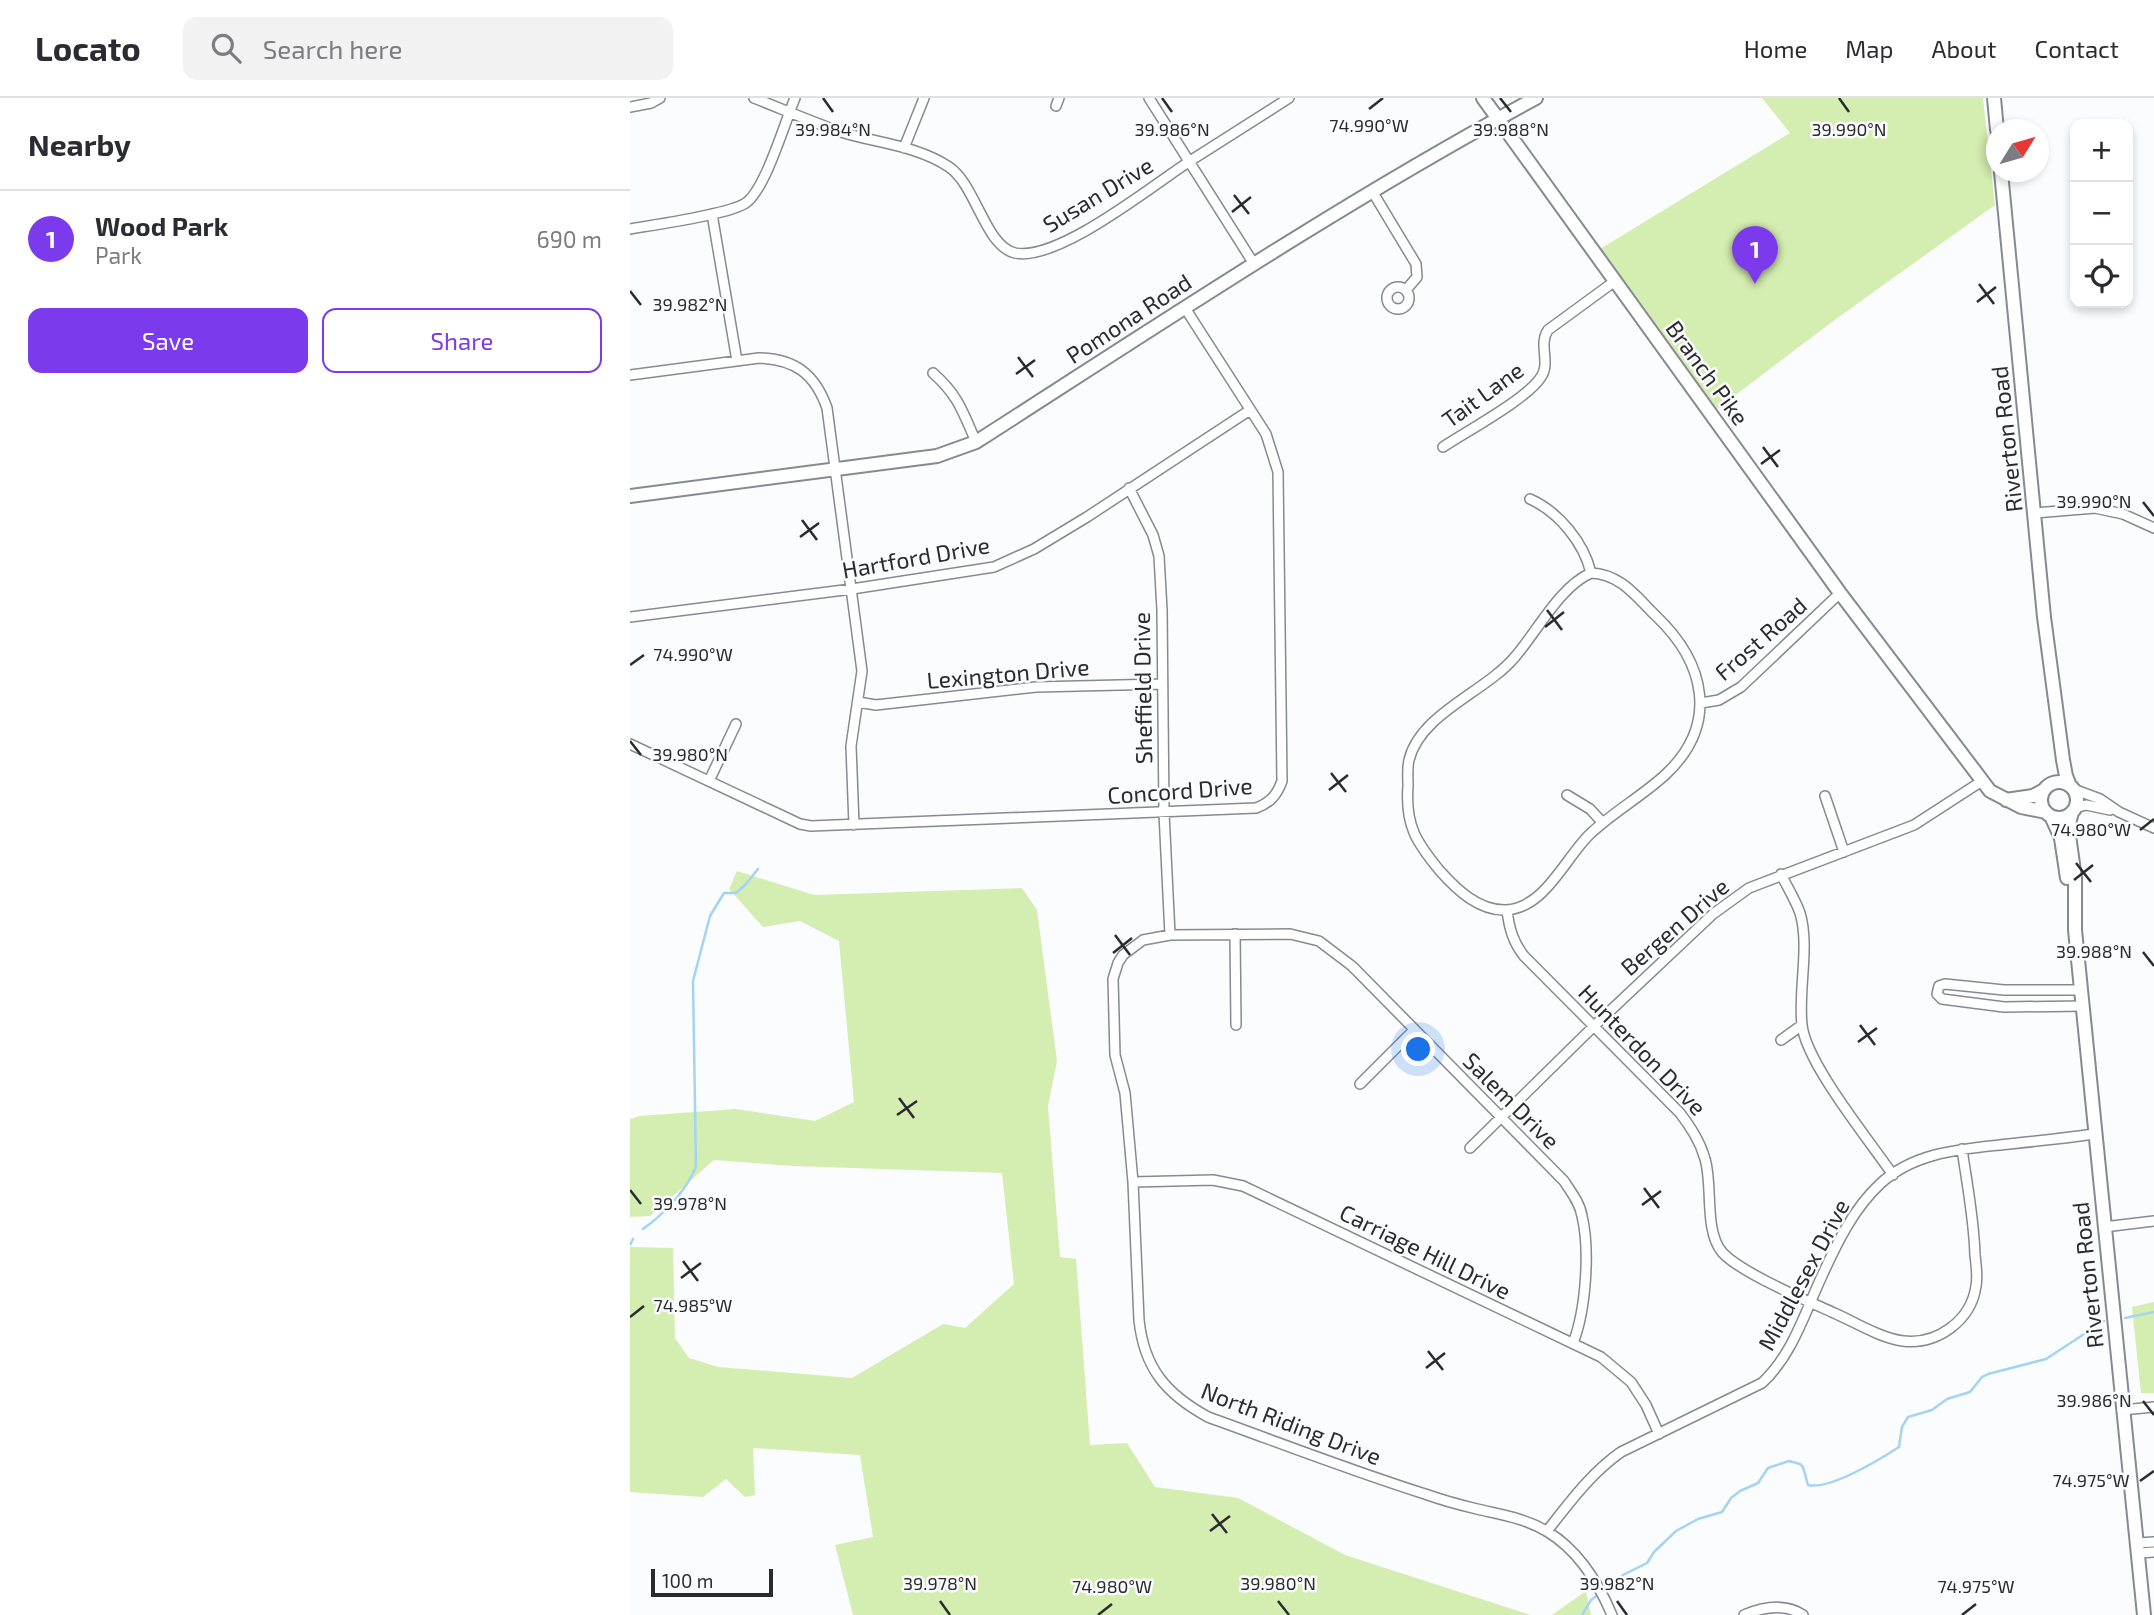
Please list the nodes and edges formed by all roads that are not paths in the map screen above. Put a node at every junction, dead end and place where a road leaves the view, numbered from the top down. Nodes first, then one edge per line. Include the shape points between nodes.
1 (660, 98) edge
2 (754, 98) edge
3 (795, 98) edge
4 (924, 98) edge
5 (1149, 98) edge
6 (1289, 98) edge
7 (1483, 98) edge
8 (1536, 98) edge
9 (1994, 98) edge
10 (630, 107) edge
11 (790, 112) junction
12 (1499, 118) junction
13 (1996, 119) edge
14 (904, 148) junction
15 (1190, 161) junction
16 (2002, 182) edge
17 (1372, 191) junction
18 (712, 214) junction
19 (630, 229) edge
20 (1254, 264) junction
21 (1615, 281) junction
22 (1406, 290) dead end
23 (1185, 308) junction
24 (737, 361) junction
25 (933, 373) dead end
26 (630, 376) edge
27 (1250, 410) junction
28 (976, 442) junction
29 (1443, 447) dead end
30 (834, 470) junction
31 (1129, 488) junction
32 (630, 496) edge
33 (1530, 499) dead end
34 (2035, 513) junction
35 (2154, 528) edge
36 (1591, 573) junction
37 (852, 589) junction
38 (1840, 593) junction
39 (630, 617) edge
40 (1163, 684) junction
41 (858, 702) junction
42 (1701, 703) junction
43 (2054, 703) junction
44 (736, 724) dead end
45 (630, 744) edge
46 (709, 781) junction
47 (1982, 781) junction
48 (2072, 787) junction
49 (2047, 788) junction
50 (1567, 795) dead end
51 (1825, 796) dead end
52 (2006, 800) junction
53 (2074, 810) junction
54 (2119, 812) junction
55 (1164, 813) junction
56 (2049, 814) junction
57 (1602, 822) junction
58 (854, 825) junction
59 (2154, 828) edge
60 (1844, 852) junction
61 (1781, 874) junction
62 (1507, 910) junction
63 (2075, 930) junction
64 (1235, 934) junction
65 (1170, 935) junction
66 (2081, 990) junction
67 (2083, 1006) junction
68 (1115, 1014) joint
69 (1236, 1025) dead end
70 (1802, 1025) junction
71 (1593, 1027) junction
72 (1413, 1031) junction
73 (1781, 1040) dead end
74 (1360, 1084) dead end
75 (1500, 1116) junction
76 (2094, 1135) junction
77 (1470, 1148) dead end
78 (1962, 1149) junction
79 (1893, 1175) junction
80 (1133, 1182) junction
81 (2154, 1221) edge
82 (2104, 1227) junction
83 (1810, 1302) junction
84 (1573, 1343) junction
85 (2154, 1407) edge
86 (2122, 1410) junction
87 (1659, 1434) junction
88 (1547, 1531) junction
89 (2154, 1542) edge
90 (2138, 1548) junction
91 (2154, 1552) edge
92 (1612, 1615) edge
93 (1744, 1615) edge
94 (1804, 1615) edge
95 (2144, 1615) edge

1 - 10 street
2 - 11 street, Susan Drive
3 - 11 street
4 - 14 street
5 - 15 street
6 - 15 street, Susan Drive
7 - 12 street, Branch Pike
8 - 12 street, Pomona Road
9 - 13 street
11 - 14 street, Susan Drive
11 - 18 street via 753,197 737,208
12 - 17 street, Pomona Road
12 - 21 street, Branch Pike
14 - 15 street, Susan Drive via 952,169 970,190 998,243 1027,255 1094,226
15 - 20 street
16 - 34 street, Riverton Road
17 - 20 street, Pomona Road
17 - 22 street via 1416,264 1417,277
18 - 19 street
18 - 24 street
20 - 23 street, Pomona Road
21 - 29 street, Tait Lane via 1549,330 1543,341 1545,368 1539,380
21 - 38 street, Branch Pike
23 - 27 street, Concord Drive
23 - 28 street, Pomona Road
24 - 26 street
24 - 30 street via 776,359 812,379 827,408
25 - 28 street via 950,388
27 - 31 street, Hartford Drive
27 - 55 street, Concord Drive via 1266,434 1278,472 1282,781 1274,798 1256,808
28 - 30 street, Pomona Road via 937,456
30 - 32 street, Pomona Road
30 - 37 street
31 - 37 street, Hartford Drive via 1034,548 994,567
31 - 40 street, Sheffield Drive via 1159,556
33 - 36 street via 1568,529
34 - 35 street via 2095,508
34 - 43 street, Riverton Road
36 - 42 street via 1621,582 1669,628 1690,657
36 - 62 street via 1571,586 1499,674 1429,726 1409,760 1408,817 1420,846 1447,880 1472,901
37 - 39 street, Hartford Drive
37 - 41 street via 862,671
38 - 42 street, Frost Road via 1741,687
38 - 47 street, Branch Pike
40 - 41 street, Lexington Drive via 1036,687 876,705
40 - 55 street, Sheffield Drive
41 - 58 street via 851,746
42 - 57 street via 1695,731 1680,760
43 - 48 street, Riverton Road via 2066,776
43 - 49 street, Riverton Road via 2055,768
44 - 46 street
45 - 46 street, Concord Drive
46 - 58 street, Concord Drive via 800,824
47 - 52 street, Branch Pike
47 - 60 street, Bergen Drive via 1914,825
48 - 49 street via 2059,782
48 - 53 street via 2077,800
48 - 54 street
49 - 52 street via 2033,796
49 - 56 street via 2041,801
50 - 57 street
51 - 60 street
52 - 56 street, Branch Pike
53 - 54 street via 2086,805
53 - 56 street via 2062,818
53 - 63 street, Riverton Road via 2068,828 2075,878
54 - 59 street
55 - 58 street, Concord Drive
55 - 65 street, Sheffield Drive
56 - 63 street, Riverton Road via 2061,838
57 - 62 street via 1536,898
60 - 61 street, Bergen Drive
61 - 70 street via 1801,923
61 - 71 street, Bergen Drive via 1749,888 1713,914
62 - 71 street, Hunterdon Drive via 1516,946
63 - 66 street, Riverton Road
64 - 65 street, Salem Drive
64 - 69 street
64 - 72 street, Salem Drive via 1290,934 1319,941 1352,966
65 - 68 street, Salem Drive via 1143,940 1123,955 1113,979
66 - 67 street, Riverton Road
66 - 67 street via 1945,984 1938,986 1937,994 1942,999 2004,1007
67 - 76 street, Riverton Road
68 - 80 street, North Riding Drive via 1115,1055 1125,1093
70 - 73 street
70 - 79 street via 1819,1068
71 - 75 street, Bergen Drive
71 - 83 street, Hunterdon Drive via 1680,1113 1697,1137 1706,1161 1713,1233 1721,1251
72 - 74 street
72 - 75 street, Salem Drive
75 - 77 street, Bergen Drive
75 - 84 street, Salem Drive via 1564,1181 1582,1214 1583,1305
76 - 78 street, Middlesex Drive
76 - 82 street, Riverton Road
78 - 79 street, Middlesex Drive via 1925,1157
78 - 83 street, Hunterdon Drive via 1977,1282 1969,1307 1956,1325 1929,1340 1902,1341
79 - 83 street, Middlesex Drive via 1881,1182 1851,1220
80 - 84 street, Carriage Hill Drive via 1213,1180 1242,1186
80 - 88 street, North Riding Drive via 1141,1341 1151,1367 1177,1398 1208,1417 1370,1476 1514,1517
81 - 82 street
82 - 86 street, Riverton Road
83 - 87 street, Middlesex Drive via 1787,1354 1762,1384
84 - 87 street, Carriage Hill Drive via 1601,1357 1631,1382
85 - 86 street
86 - 90 street, Riverton Road
87 - 88 street, Middlesex Drive via 1606,1463
88 - 92 street, North Riding Drive via 1588,1570
89 - 90 street
90 - 91 street
90 - 95 street, Riverton Road
93 - 94 street via 1770,1607

